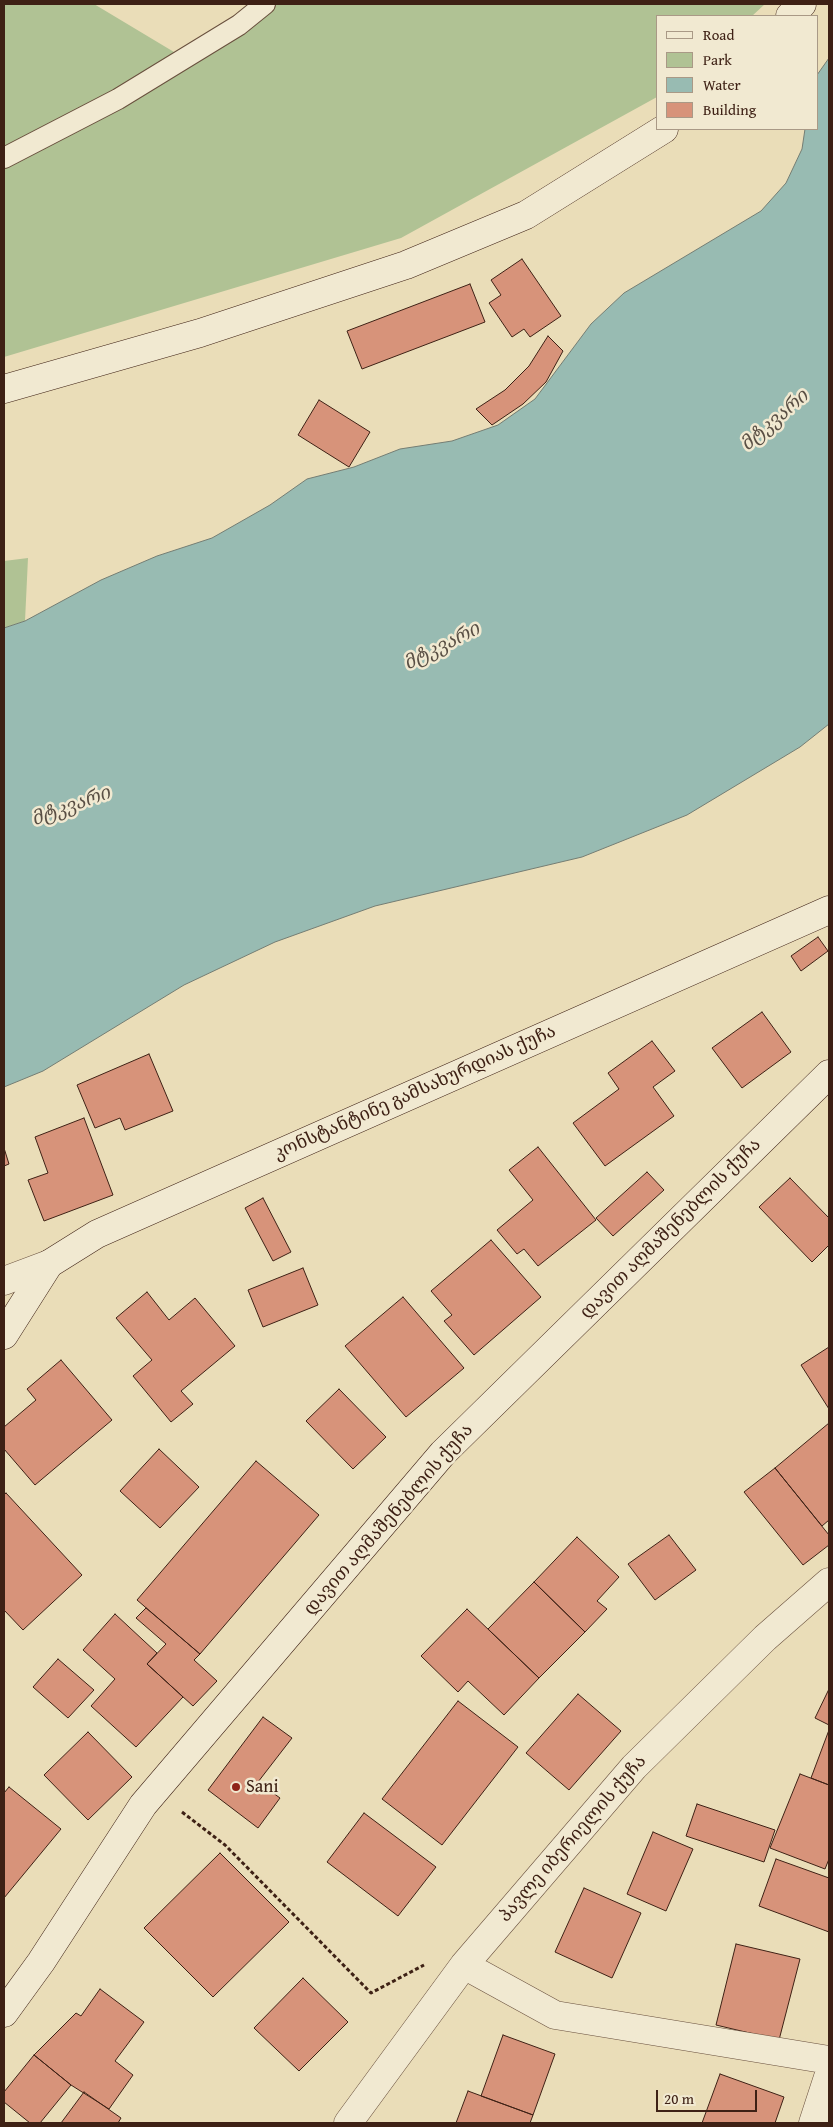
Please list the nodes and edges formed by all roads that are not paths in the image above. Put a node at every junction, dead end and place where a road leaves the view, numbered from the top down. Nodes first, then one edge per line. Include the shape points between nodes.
1 (265, 4) edge
2 (802, 4) edge
3 (791, 15) edge
4 (662, 130) edge
5 (4, 158) edge
6 (4, 389) edge
7 (829, 910) edge
8 (829, 1074) edge
9 (49, 1264) junction
10 (4, 1281) edge
11 (4, 1334) edge
12 (829, 1582) edge
13 (459, 1972) junction
14 (4, 2013) edge
15 (829, 2060) edge
16 (829, 2074) edge
17 (348, 2123) edge
18 (812, 2123) edge

1 - 5 lane via 239,25 118,99
2 - 3 main road
4 - 6 main road via 526,215 406,265 200,333
7 - 9 main road, კონსტანტინე გამსახურდიას ქუჩა via 97,1234
8 - 14 main road, დავით აღმაშენებლის ქუჩა via 443,1453 143,1805
9 - 10 main road, კონსტანტინე გამსახურდიას ქუჩა
9 - 11 main road
12 - 13 main road, პავლე იბერიელის ქუჩა via 765,1638 634,1767
13 - 15 main road via 555,2015
13 - 17 main road, პავლე იბერიელის ქუჩა
16 - 18 main road

